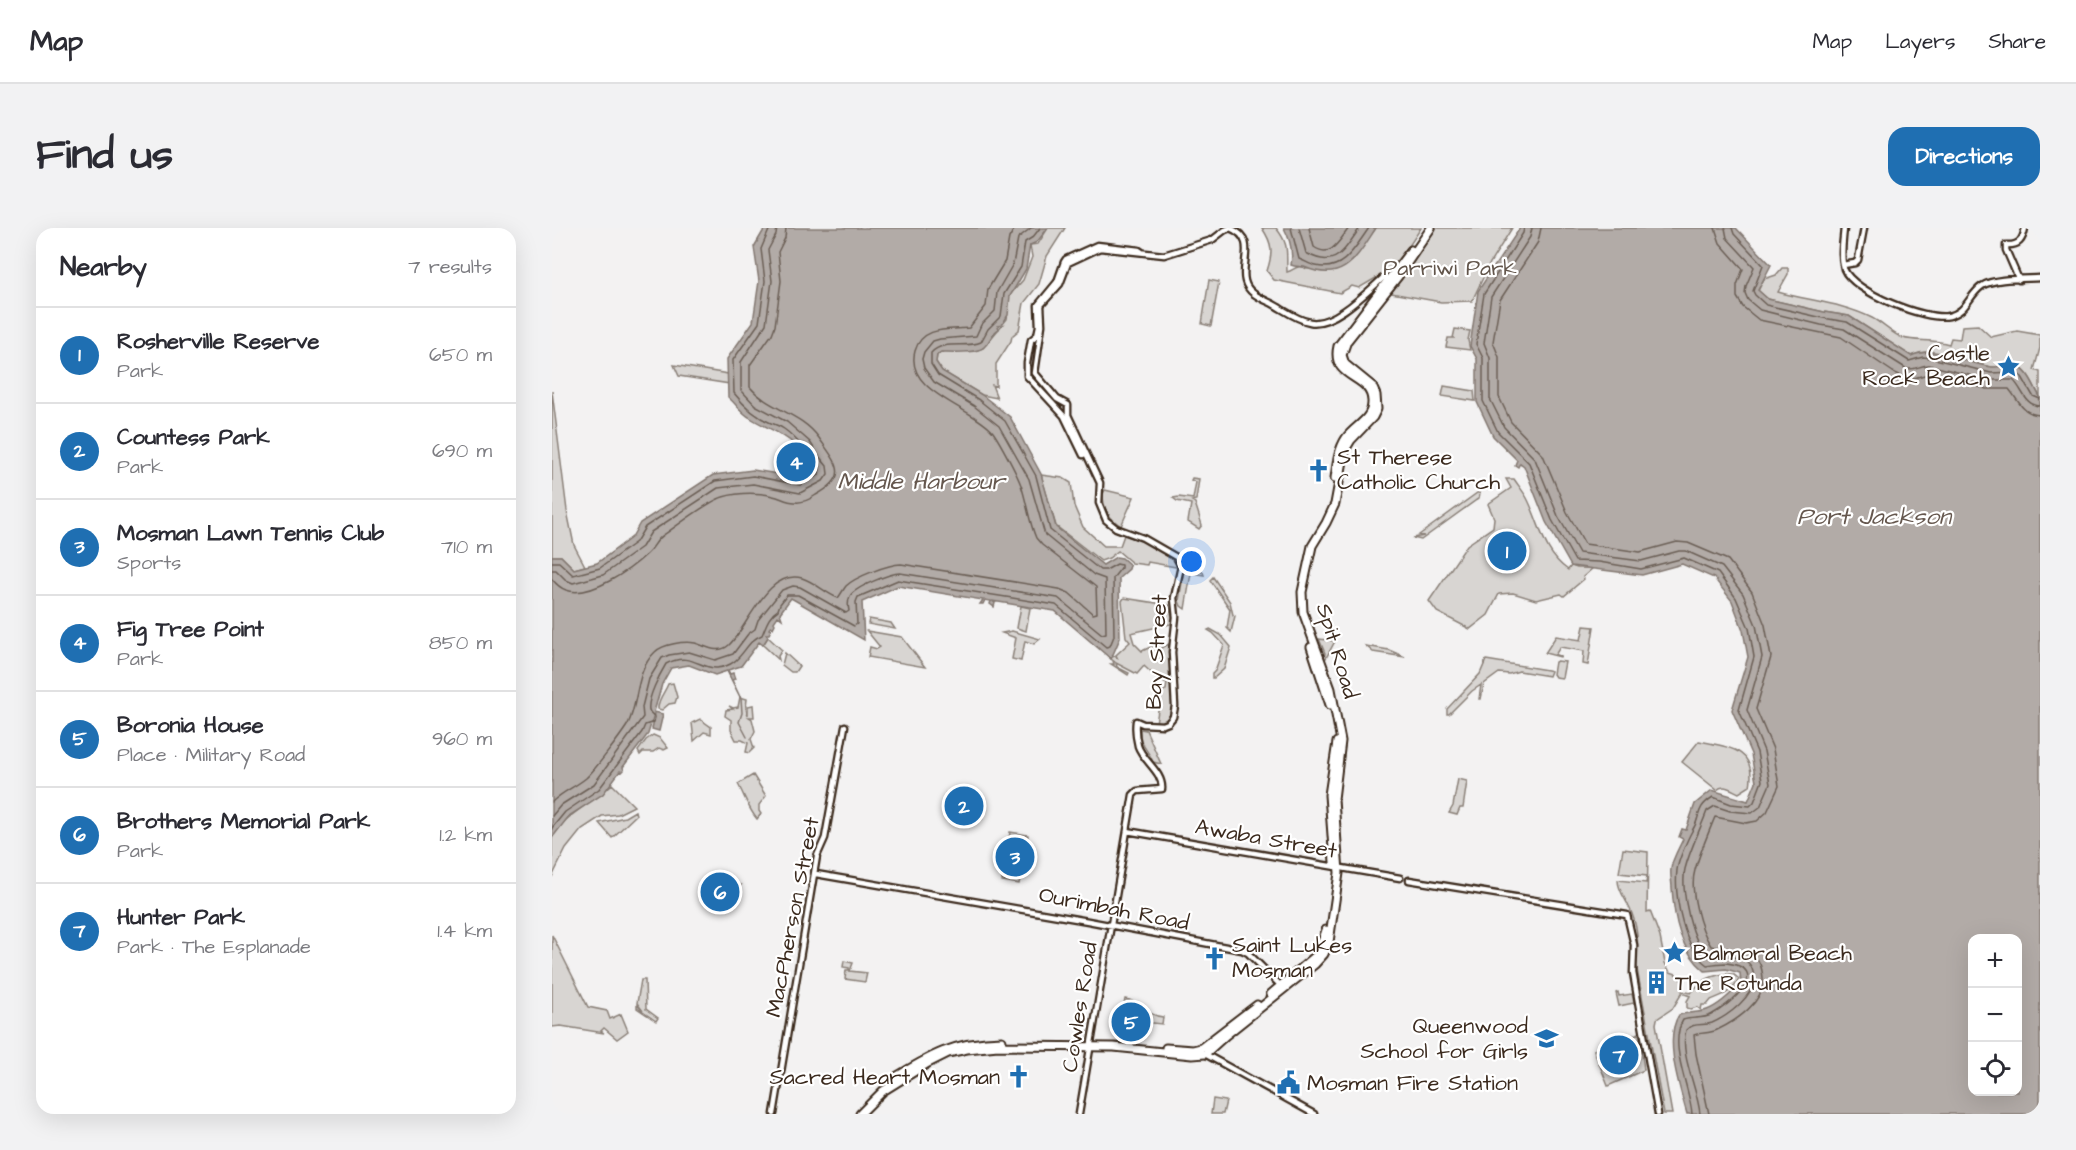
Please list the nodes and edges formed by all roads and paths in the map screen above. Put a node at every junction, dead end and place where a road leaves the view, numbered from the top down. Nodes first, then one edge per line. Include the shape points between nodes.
1 (1426, 228) edge
2 (1431, 228) edge
3 (1844, 228) edge
4 (1864, 228) edge
5 (2025, 228) edge
6 (1092, 249) junction
7 (1843, 263) junction
8 (1391, 278) junction
9 (2040, 278) edge
10 (2019, 280) junction
11 (1100, 487) junction
12 (845, 726) dead end
13 (1162, 789) joint
14 (1126, 831) junction
15 (1336, 868) junction
16 (816, 874) junction
17 (1110, 926) junction
18 (1283, 988) junction
19 (1090, 1044) junction
20 (1203, 1051) junction
21 (774, 1114) edge
22 (853, 1114) edge
23 (860, 1114) edge
24 (1079, 1114) edge
25 (1314, 1114) edge
26 (1658, 1114) edge

1 - 8 highway, Spit Road
2 - 15 highway, Spit Road via 1342,350 1345,364 1374,388 1377,406 1373,417 1345,450 1335,504 1312,546 1303,581 1303,612 1331,689 1341,735 1334,799
3 - 7 street
4 - 7 street via 1858,260
5 - 10 street via 2021,240 2006,245
6 - 8 street via 1164,255 1217,238 1227,229 1234,230 1246,248 1244,280 1248,288 1311,323 1338,314 1383,278
6 - 11 street, Bay Street via 1068,263 1060,284 1041,305 1035,370 1057,399 1068,405 1068,415
6 - 11 street, Bay Street via 1064,262 1057,282 1039,302 1039,326 1031,340 1027,376 1064,416
7 - 10 street via 1847,274 1870,294 1920,313 1944,317 1964,308 1988,283
8 - 15 highway, Spit Road via 1338,346 1340,365 1369,391 1371,409 1341,449 1329,507 1308,544 1298,584 1299,613 1336,733 1329,795
9 - 10 street
11 - 13 street, Bay Street via 1100,503 1107,520 1176,557 1181,566 1174,598 1173,717 1163,725 1136,721 1139,747 1161,780
12 - 16 street, MacPherson Street
13 - 14 street, Cowles Road via 1134,792
14 - 15 street, Awaba Street
14 - 17 street, Cowles Road
15 - 18 highway, Spit Road via 1327,947 1316,964
15 - 26 street, Awaba Street via 1400,878 1403,884 1409,880 1627,915
16 - 17 street, Ourimbah Road
16 - 21 street, MacPherson Street
17 - 18 street, Ourimbah Road via 1242,950
17 - 19 street, Cowles Road
18 - 20 highway, Spit Road
18 - 20 highway, Spit Road
19 - 20 highway via 1128,1043
19 - 20 highway via 1192,1055
19 - 22 highway via 988,1042 951,1048 889,1081
19 - 23 highway via 989,1046 948,1053 889,1087
19 - 24 street, Cowles Road
20 - 25 street

